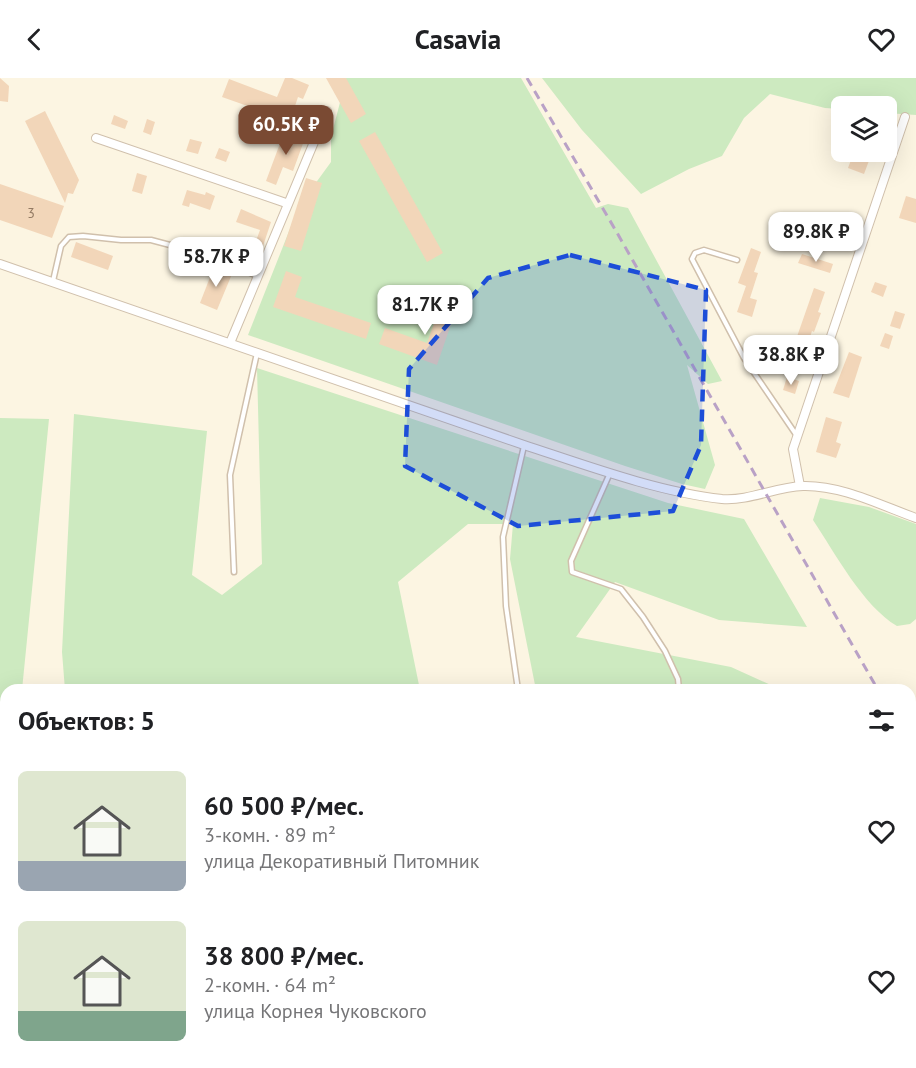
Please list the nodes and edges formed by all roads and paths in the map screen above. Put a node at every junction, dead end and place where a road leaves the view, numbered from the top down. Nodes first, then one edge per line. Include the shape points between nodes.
1 (327, 111) dead end
2 (905, 117) dead end
3 (96, 138) dead end
4 (286, 203) junction
5 (737, 260) dead end
6 (0, 264) edge
7 (257, 276) junction
8 (53, 282) junction
9 (230, 343) junction
10 (257, 352) junction
11 (797, 437) junction
12 (524, 445) junction
13 (610, 472) junction
14 (800, 486) junction
15 (916, 507) edge
16 (915, 517) edge
17 (234, 572) dead end
18 (517, 684) edge
19 (678, 684) edge

1 - 4 street
2 - 11 street
3 - 4 street
4 - 7 street
5 - 11 lane via 704,250 694,253 692,259 744,358
6 - 8 street
7 - 8 lane via 215,256 151,240 83,236 69,237 61,246
7 - 9 street
8 - 9 street
9 - 10 street
10 - 12 street
10 - 17 lane via 230,475
11 - 14 street via 793,449
12 - 13 street
12 - 18 lane via 503,537 506,606
13 - 14 street via 677,491 724,499
13 - 19 lane via 571,561 572,572 621,589 665,651
14 - 16 street via 840,490
15 - 16 street

